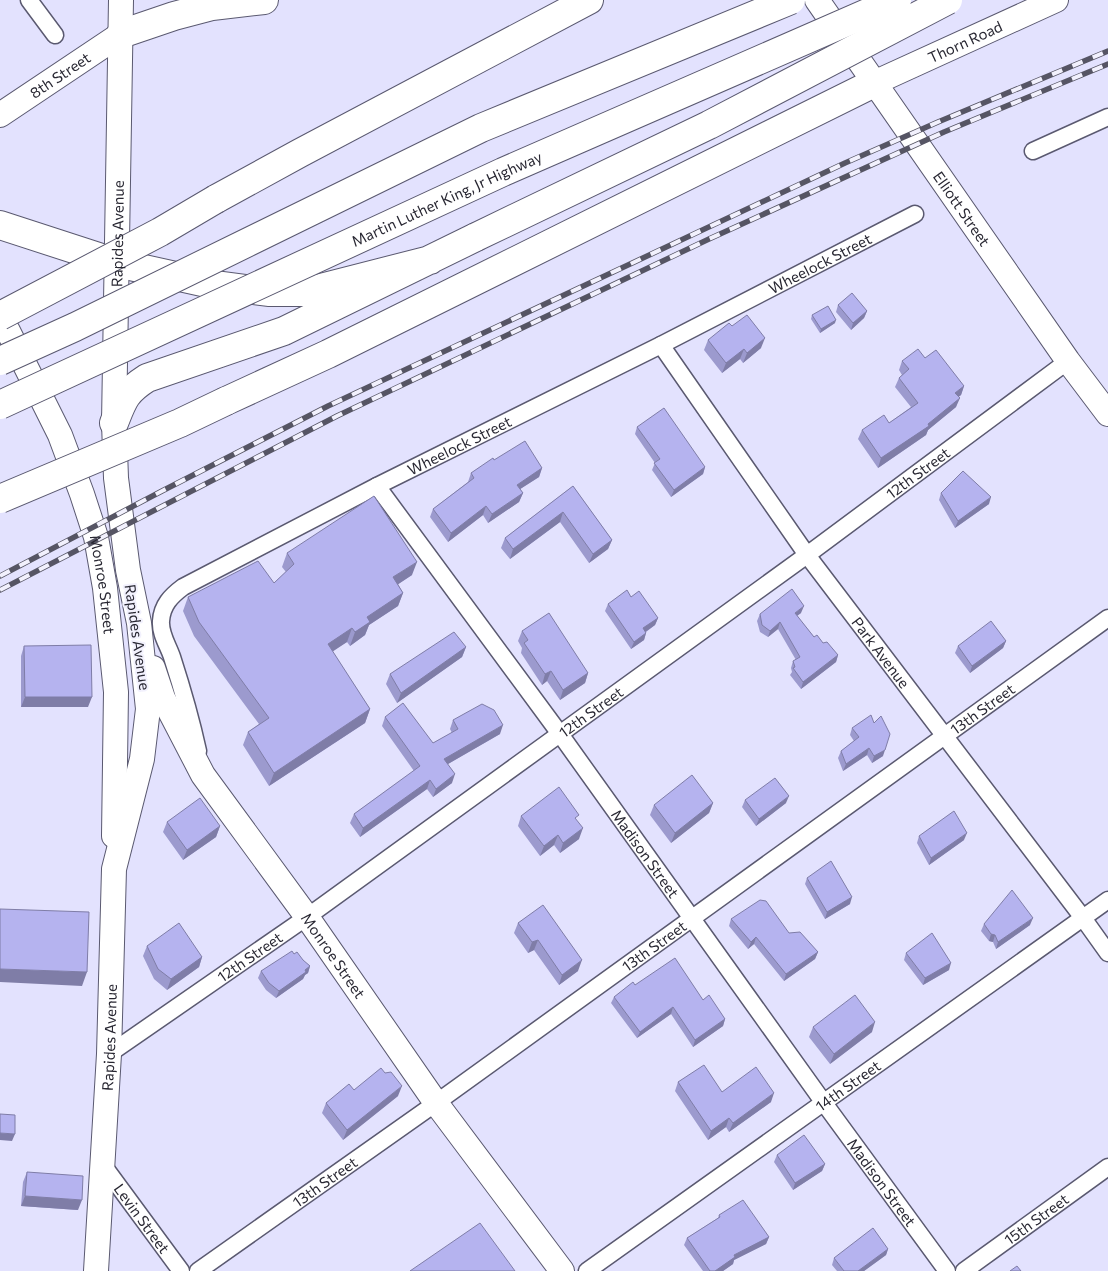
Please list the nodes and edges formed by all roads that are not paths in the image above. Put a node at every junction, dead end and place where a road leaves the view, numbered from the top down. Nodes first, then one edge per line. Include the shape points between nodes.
1 (29, 0) edge
2 (121, 0) edge
3 (264, 0) edge
4 (589, 0) edge
5 (791, 0) edge
6 (817, 0) edge
7 (897, 0) edge
8 (948, 0) edge
9 (1056, 0) edge
10 (120, 34) junction
11 (55, 35) dead end
12 (874, 83) junction
13 (0, 115) edge
14 (1108, 117) edge
15 (1032, 151) dead end
16 (915, 214) dead end
17 (0, 225) edge
18 (430, 260) junction
19 (117, 263) junction
20 (0, 316) edge
21 (0, 320) edge
22 (661, 346) junction
23 (0, 361) edge
24 (1068, 361) junction
25 (0, 405) edge
26 (1108, 414) edge
27 (114, 423) junction
28 (378, 486) junction
29 (0, 499) edge
30 (807, 554) junction
31 (1108, 618) edge
32 (139, 623) junction
33 (560, 734) junction
34 (946, 737) junction
35 (203, 775) junction
36 (114, 870) junction
37 (1108, 900) edge
38 (307, 918) junction
39 (693, 918) junction
40 (1083, 918) junction
41 (1108, 953) edge
42 (109, 1054) junction
43 (436, 1103) junction
44 (824, 1103) junction
45 (104, 1165) junction
46 (1108, 1167) edge
47 (96, 1271) edge
48 (181, 1271) edge
49 (198, 1271) edge
50 (562, 1271) edge
51 (587, 1271) edge
52 (947, 1271) edge
53 (964, 1271) edge

1 - 11 street
2 - 10 main road, Rapides Avenue
3 - 10 highway via 212,6
4 - 20 highway, bridge via 300,152 160,232
5 - 23 highway, bridge via 481,128
6 - 12 main road, Elliott Street
7 - 25 highway, Martin Luther King, Jr Highway, bridge via 503,172
8 - 18 highway, bridge via 709,125
9 - 12 main road, Thorn Road
10 - 13 main road, 8th Street
10 - 19 main road, Rapides Avenue
12 - 24 main road, Elliott Street
12 - 29 highway, bridge via 328,354 180,423
14 - 15 street
16 - 22 street, Wheelock Street
17 - 19 highway
18 - 19 highway via 305,292 268,292 216,285
18 - 27 highway via 284,331 147,378 122,400
19 - 27 main road, Rapides Avenue
21 - 36 main road, Monroe Street via 60,435 96,537 116,692
22 - 28 street, Wheelock Street
22 - 30 street, Park Avenue
24 - 26 main road, Elliott Street
24 - 30 street, 12th Street
27 - 32 main road, Rapides Avenue via 120,516
28 - 33 street, Madison Street
28 - 35 street, Wheelock Street via 184,587 164,606 162,633 190,716
30 - 33 street, 12th Street
30 - 34 street, Park Avenue
31 - 34 street, 13th Street
32 - 35 main road, Monroe Street via 163,698
32 - 36 main road, Rapides Avenue via 148,709 142,760
33 - 38 street, 12th Street
33 - 39 street, Madison Street
34 - 39 street, 13th Street
34 - 40 street, Park Avenue
35 - 38 main road, Monroe Street
36 - 42 main road, Rapides Avenue
37 - 40 street, 14th Street
38 - 42 street, 12th Street
38 - 43 main road, Monroe Street
39 - 43 street, 13th Street
39 - 44 street, Madison Street
40 - 41 street, Park Avenue
40 - 44 street, 14th Street
42 - 45 main road, Rapides Avenue
43 - 49 street, 13th Street
43 - 50 main road, Monroe Street
44 - 51 street, 14th Street
44 - 52 street, Madison Street
45 - 47 main road, Rapides Avenue
45 - 48 street, Levin Street
46 - 53 street, 15th Street

